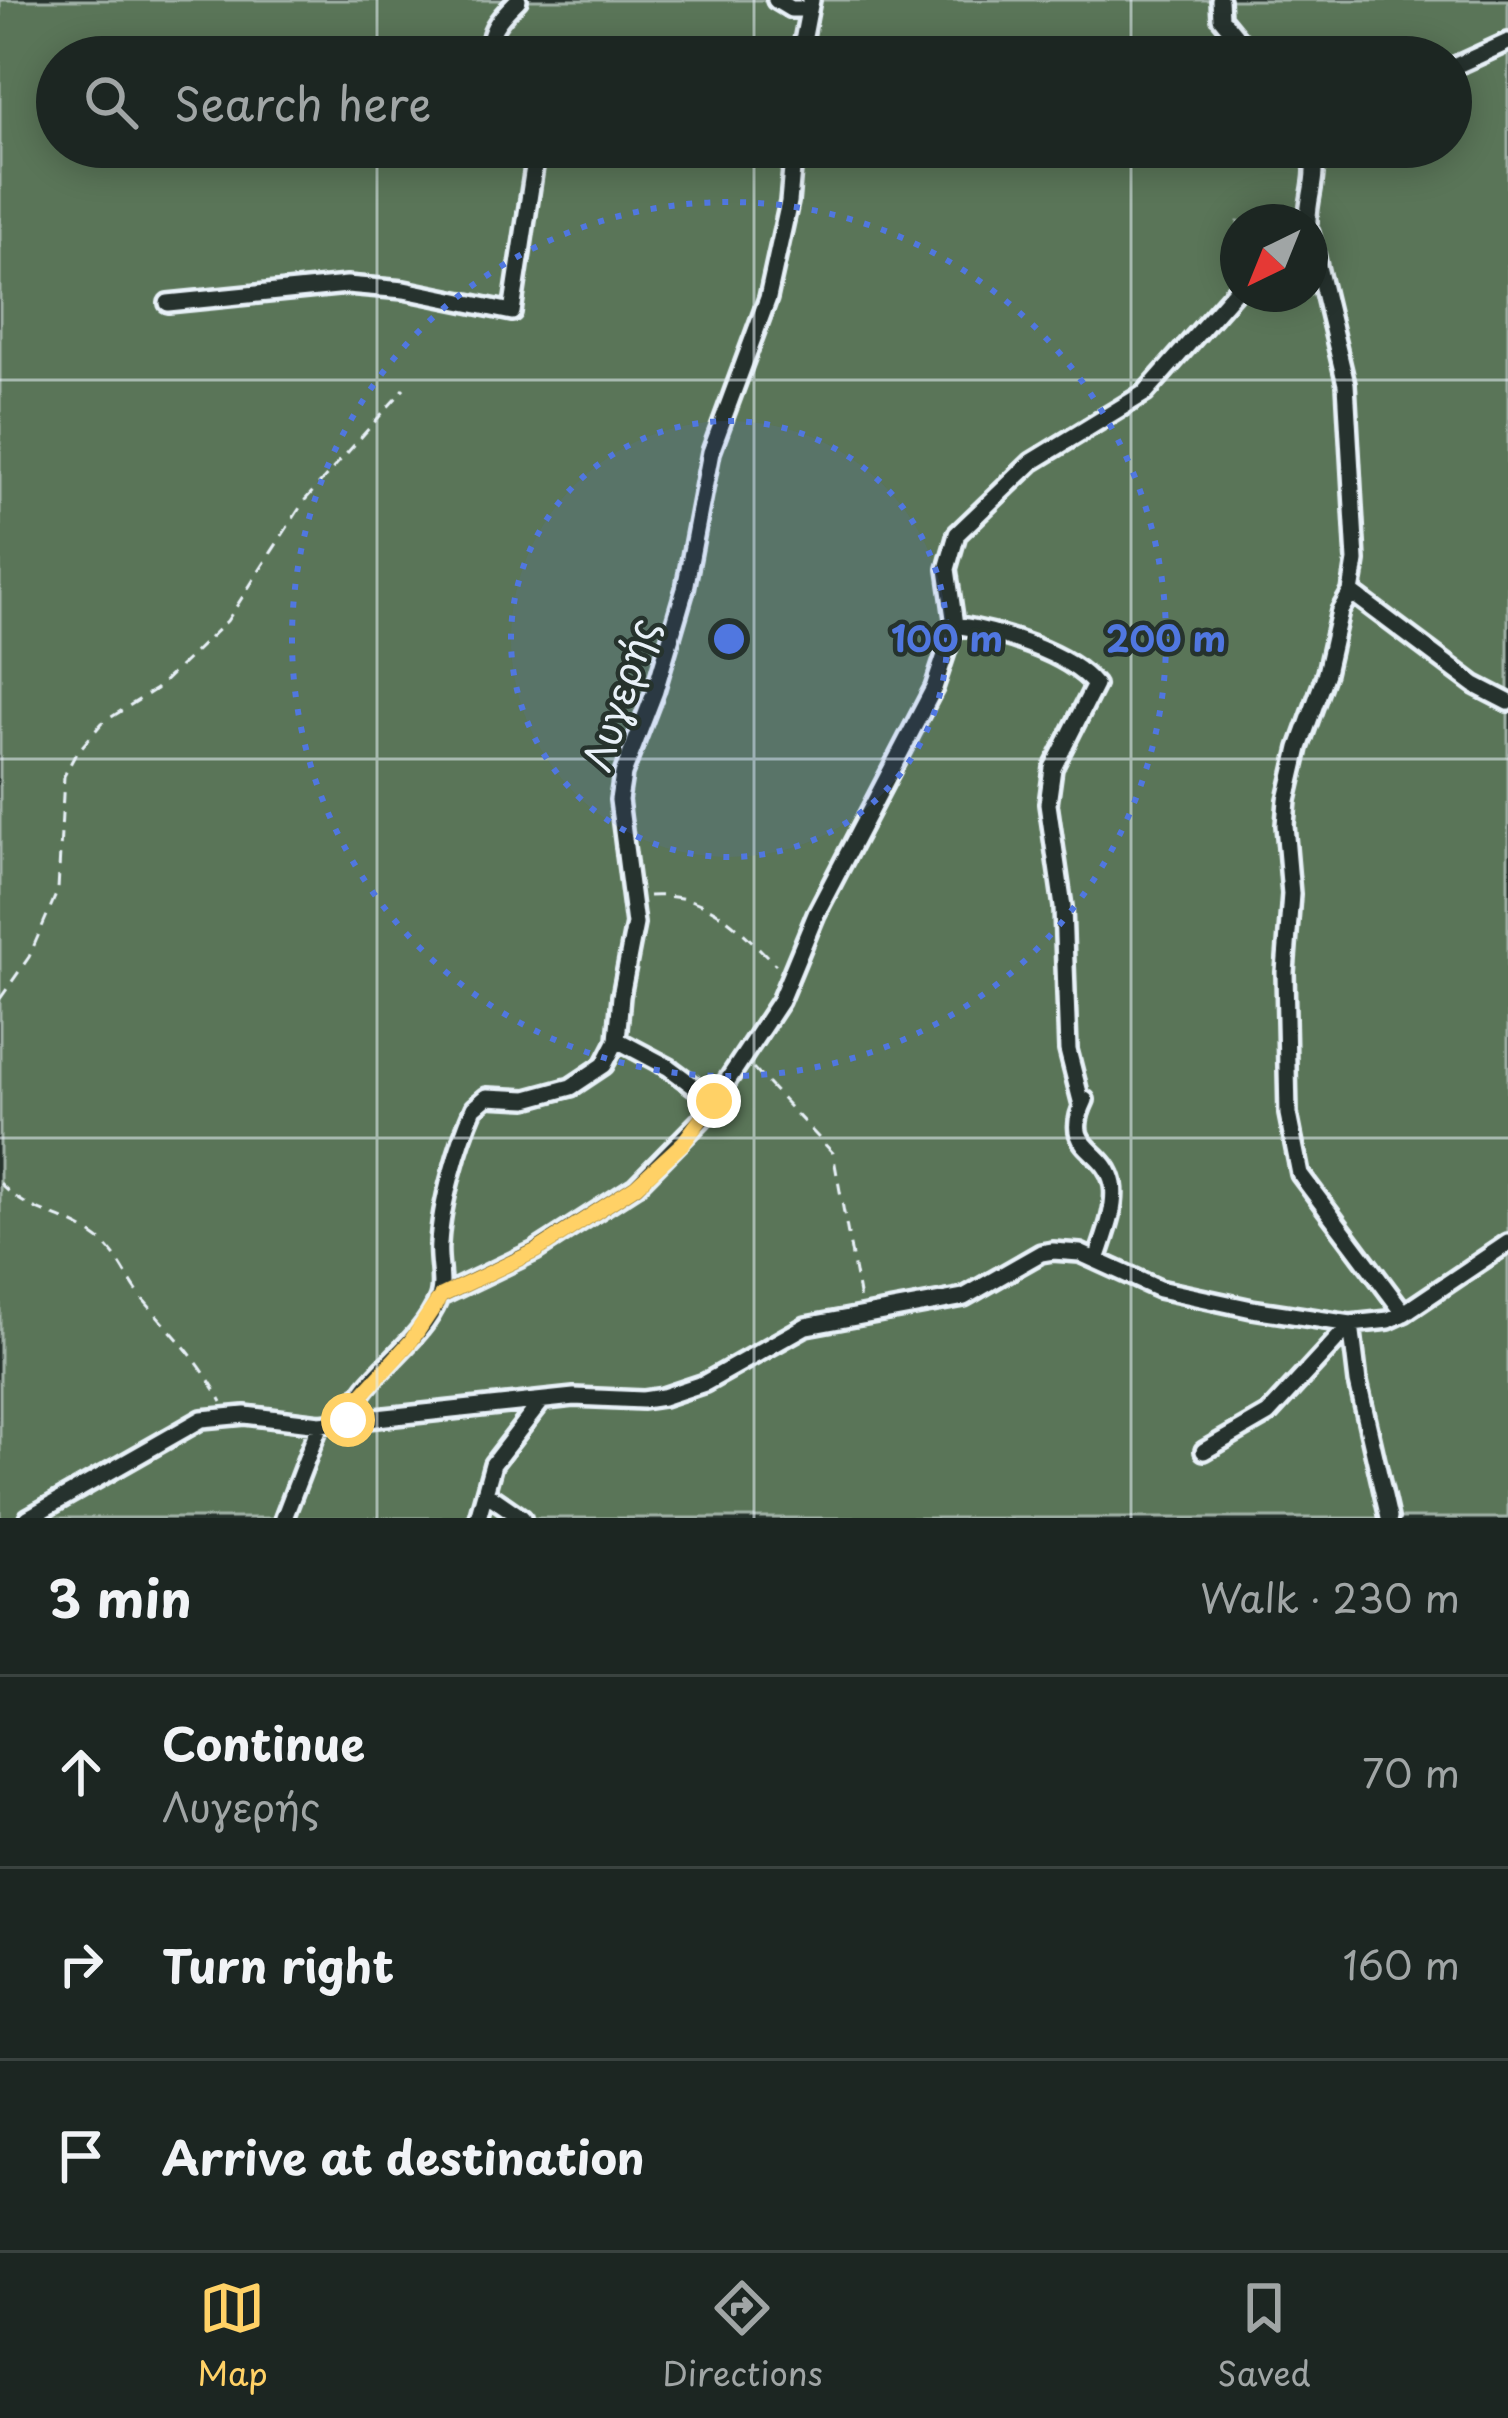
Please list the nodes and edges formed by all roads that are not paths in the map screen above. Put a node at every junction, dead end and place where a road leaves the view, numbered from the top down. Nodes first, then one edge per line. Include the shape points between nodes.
1 (518, 0) edge
2 (776, 0) edge
3 (1220, 0) edge
4 (808, 5) edge
5 (491, 36) edge
6 (803, 36) edge
7 (1236, 36) edge
8 (1508, 43) edge
9 (1472, 59) edge
10 (534, 168) edge
11 (792, 168) edge
12 (1316, 168) edge
13 (1310, 204) edge
14 (168, 304) dead end
15 (1220, 308) edge
16 (1328, 308) edge
17 (1351, 592) junction
18 (955, 625) junction
19 (1508, 702) edge
20 (617, 1040) junction
21 (714, 1101) junction
22 (1508, 1243) edge
23 (1097, 1260) junction
24 (441, 1296) junction
25 (1404, 1313) junction
26 (1351, 1324) junction
27 (541, 1402) junction
28 (348, 1420) junction
29 (320, 1424) junction
30 (1204, 1451) dead end
31 (486, 1493) junction
32 (28, 1518) edge
33 (284, 1518) edge
34 (478, 1518) edge
35 (522, 1518) edge
36 (1389, 1518) edge

1 - 5 street
2 - 4 street via 791,9
3 - 7 street via 1221,18
4 - 6 street
8 - 9 street
10 - 14 street via 512,312 347,284
11 - 20 street, Λυγερής via 768,298 710,452 685,589 623,774 619,800 635,924
12 - 13 street
15 - 18 street via 1144,393 1031,462 957,534 947,569
16 - 17 street via 1351,428
17 - 19 street
17 - 25 street via 1287,800 1288,1114 1300,1174
18 - 21 street via 934,688 790,979
18 - 23 street via 1058,657 1095,685 1048,788 1068,1050 1085,1099 1078,1136 1114,1190
20 - 21 street
20 - 24 street via 604,1065 571,1087 527,1100 487,1097 474,1108 443,1217
21 - 24 street via 636,1186 536,1251
22 - 25 street
23 - 26 street via 1183,1295
23 - 27 street via 1041,1253 964,1297 785,1335 680,1393
24 - 28 street
25 - 26 street
26 - 30 street via 1268,1414
26 - 36 street
27 - 28 street
27 - 31 street via 502,1450
28 - 29 street
29 - 32 street via 228,1414 202,1419
29 - 33 street
31 - 34 street
31 - 35 street

